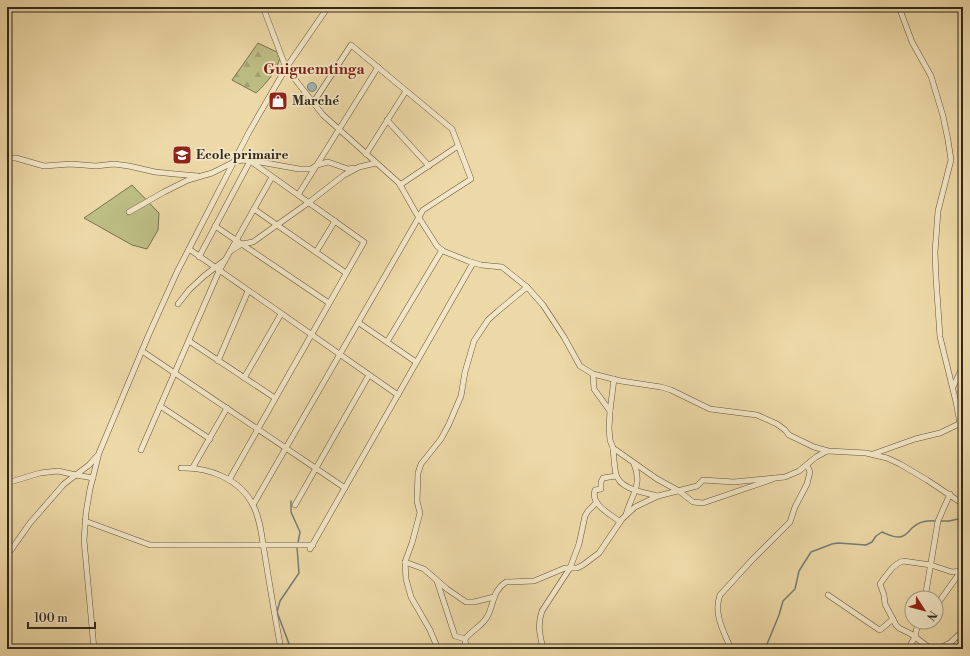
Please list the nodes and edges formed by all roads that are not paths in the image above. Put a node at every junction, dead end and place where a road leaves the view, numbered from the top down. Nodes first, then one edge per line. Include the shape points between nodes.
1 (263, 7) edge
2 (328, 7) edge
3 (899, 7) edge
4 (378, 67) junction
5 (286, 68) junction
6 (406, 91) junction
7 (314, 103) junction
8 (387, 120) junction
9 (339, 130) junction
10 (458, 146) junction
11 (239, 153) junction
12 (366, 154) junction
13 (7, 158) edge
14 (250, 161) junction
15 (234, 162) junction
16 (376, 163) junction
17 (317, 165) junction
18 (429, 166) junction
19 (359, 167) junction
20 (203, 176) junction
21 (272, 177) junction
22 (400, 185) junction
23 (298, 195) junction
24 (308, 202) junction
25 (254, 209) junction
26 (129, 212) dead end
27 (419, 217) junction
28 (335, 222) junction
29 (277, 225) junction
30 (215, 226) junction
31 (236, 240) junction
32 (242, 244) junction
33 (189, 249) junction
34 (442, 250) junction
35 (316, 252) junction
36 (228, 255) junction
37 (199, 257) junction
38 (473, 263) junction
39 (217, 269) junction
40 (346, 273) junction
41 (527, 287) junction
42 (248, 291) junction
43 (329, 303) junction
44 (178, 304) dead end
45 (281, 314) junction
46 (358, 323) junction
47 (311, 334) junction
48 (189, 341) junction
49 (387, 342) junction
50 (142, 351) junction
51 (340, 355) junction
52 (218, 361) junction
53 (416, 362) junction
54 (963, 366) edge
55 (175, 373) junction
56 (593, 374) junction
57 (369, 375) junction
58 (244, 378) junction
59 (614, 379) junction
60 (953, 388) junction
61 (398, 395) junction
62 (275, 398) junction
63 (160, 406) junction
64 (227, 408) junction
65 (610, 412) junction
66 (962, 423) edge
67 (258, 429) junction
68 (210, 439) junction
69 (963, 440) edge
70 (286, 448) junction
71 (613, 448) junction
72 (141, 450) dead end
73 (828, 451) junction
74 (99, 454) junction
75 (872, 454) junction
76 (634, 463) junction
77 (807, 465) junction
78 (193, 467) junction
79 (181, 468) dead end
80 (316, 468) junction
81 (76, 475) junction
82 (616, 476) junction
83 (778, 477) junction
84 (93, 478) junction
85 (229, 480) junction
86 (7, 483) edge
87 (345, 488) junction
88 (635, 490) junction
89 (679, 491) junction
90 (950, 494) junction
91 (658, 496) junction
92 (596, 503) junction
93 (963, 504) edge
94 (253, 505) junction
95 (295, 505) dead end
96 (625, 516) junction
97 (86, 521) junction
98 (620, 522) junction
99 (263, 545) junction
100 (963, 545) edge
101 (7, 554) edge
102 (963, 555) edge
103 (405, 562) junction
104 (963, 562) edge
105 (931, 565) junction
106 (570, 568) junction
107 (962, 571) edge
108 (437, 581) junction
109 (926, 590) edge
110 (828, 595) dead end
111 (944, 595) edge
112 (494, 597) junction
113 (893, 620) junction
114 (916, 630) edge
115 (963, 631) edge
116 (915, 638) junction
117 (465, 639) junction
118 (94, 649) edge
119 (281, 649) edge
120 (438, 649) edge
121 (466, 649) edge
122 (543, 649) edge
123 (731, 649) edge
124 (908, 649) edge
125 (933, 649) edge
126 (938, 649) edge

1 - 5 street
2 - 5 street
3 - 60 street via 912,42 931,76 943,116 951,160 938,211 935,259 940,337
4 - 6 street
4 - 7 street via 351,45
4 - 9 street
5 - 7 street
5 - 11 street
6 - 8 street
6 - 10 street via 452,129
7 - 9 street
8 - 12 street
8 - 18 street
9 - 12 street
9 - 17 street
10 - 18 street
10 - 27 street via 471,179 423,210
11 - 14 street
11 - 15 street
12 - 16 street
13 - 20 street via 44,166 114,164
14 - 15 street
14 - 17 street via 299,169 311,169
14 - 21 street
14 - 30 street
15 - 20 street
15 - 33 street
16 - 19 street
16 - 22 street
17 - 19 street via 328,162 348,168
17 - 23 street
18 - 22 street
19 - 24 street
20 - 26 street via 188,180
21 - 23 street
21 - 25 street
22 - 27 street
23 - 24 street
24 - 28 street
24 - 29 street
25 - 29 street
25 - 31 street
27 - 34 street
27 - 46 street
28 - 35 street
28 - 40 street via 364,242
29 - 32 street via 253,242
29 - 35 street
30 - 31 street
30 - 37 street
31 - 32 street
31 - 36 street
32 - 36 street
32 - 43 street
33 - 37 street
33 - 50 street
34 - 38 street
34 - 49 street
35 - 40 street
36 - 39 street
37 - 39 street
38 - 41 street via 502,267
38 - 53 street
39 - 42 street
39 - 44 street via 190,290
39 - 48 street
40 - 43 street
41 - 56 street via 564,337 580,366
41 - 103 street via 488,320 474,341 461,396 449,424 441,439 419,467 417,501 420,513
42 - 45 street
42 - 52 street
43 - 47 street
45 - 47 street
45 - 58 street
46 - 49 street
46 - 51 street
47 - 51 street
47 - 62 street
48 - 52 street
48 - 55 street
49 - 53 street
50 - 55 street
50 - 74 street
51 - 57 street
51 - 70 street
52 - 58 street
53 - 61 street
54 - 60 street
55 - 63 street
55 - 64 street
56 - 59 street
56 - 65 street via 594,389
57 - 61 street
57 - 80 street
58 - 62 street
59 - 65 street
59 - 73 street via 671,390 710,409 757,415 777,424 789,435
60 - 66 street
61 - 87 street
62 - 67 street
63 - 68 street
63 - 72 street
64 - 67 street
64 - 68 street
65 - 71 street via 609,428
66 - 69 street
66 - 75 street via 940,433
67 - 70 street
67 - 85 street
68 - 78 street
70 - 80 street
70 - 94 street
71 - 76 street
71 - 82 street
73 - 75 street
73 - 77 street
74 - 81 street
74 - 84 street
75 - 90 street via 900,464
76 - 88 street via 638,479
76 - 89 street
77 - 83 street via 790,476
77 - 123 street via 810,472 807,484 790,522 720,595 717,609 719,620
78 - 79 street
78 - 85 street
80 - 87 street
80 - 95 street
81 - 84 street
81 - 86 street via 58,471 40,473
81 - 101 street via 64,484
82 - 88 street via 623,484
82 - 92 street via 601,480 601,490 596,489 594,492
83 - 89 street via 734,482 703,480 697,486
83 - 89 street via 703,502 693,502
84 - 97 street
85 - 94 street via 246,494
87 - 99 street via 312,547
88 - 91 street
88 - 96 street
89 - 91 street
90 - 93 street
90 - 105 street via 938,521
91 - 96 street via 635,507
92 - 98 street
92 - 106 street via 585,516
94 - 99 street
96 - 98 street
97 - 99 street via 150,545
97 - 118 street via 84,545
98 - 106 street via 594,558 584,565
99 - 119 street
100 - 102 street
103 - 108 street via 424,569
103 - 120 street via 411,597
104 - 107 street
105 - 107 street via 946,571
105 - 109 street
105 - 113 street via 898,562 880,584 885,604
106 - 112 street via 534,581 506,582
106 - 122 street via 542,611 539,625
107 - 111 street
108 - 112 street via 466,602
108 - 117 street via 455,636
110 - 113 street via 880,630
112 - 117 street via 487,618
113 - 116 street via 899,628
114 - 116 street
115 - 126 street via 950,643
116 - 124 street
116 - 125 street
117 - 121 street

